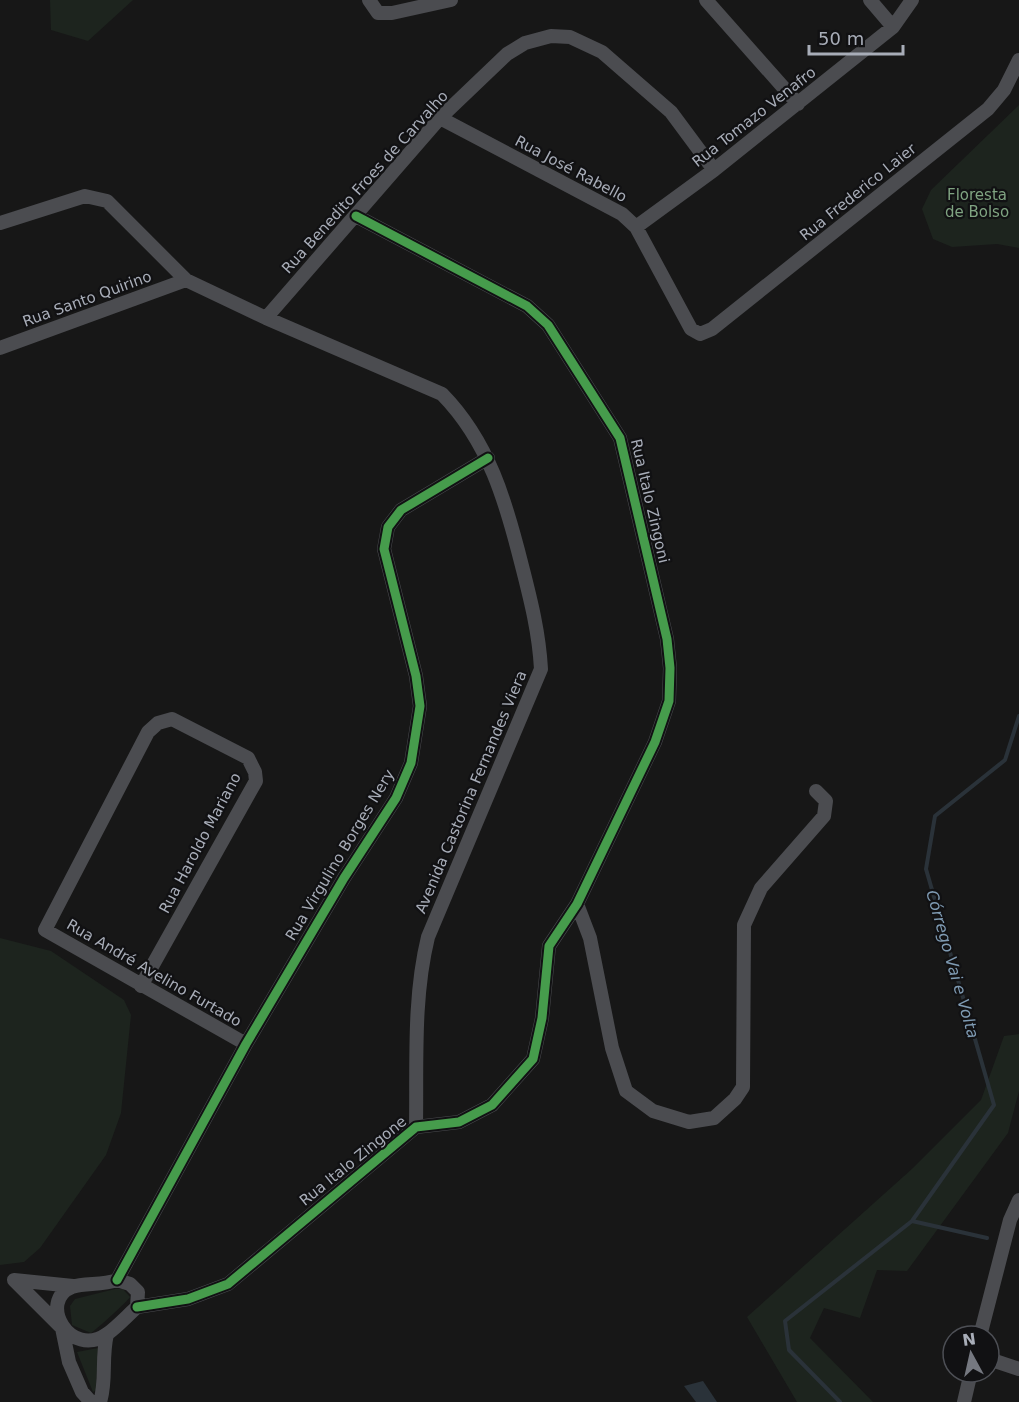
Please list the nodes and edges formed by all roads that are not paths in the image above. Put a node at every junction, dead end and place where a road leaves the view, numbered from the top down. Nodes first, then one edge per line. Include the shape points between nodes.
1 (369, 0) edge
2 (451, 0) edge
3 (706, 0) edge
4 (870, 0) edge
5 (912, 0) edge
6 (893, 27) junction
7 (1019, 60) edge
8 (798, 104) junction
9 (440, 118) junction
10 (714, 170) junction
11 (356, 216) junction
12 (0, 223) edge
13 (636, 227) junction
14 (186, 280) junction
15 (266, 318) junction
16 (700, 334) joint
17 (0, 348) edge
18 (488, 458) junction
19 (816, 791) dead end
20 (577, 904) junction
21 (45, 930) joint
22 (141, 986) junction
23 (246, 1044) junction
24 (416, 1127) junction
25 (1019, 1200) edge
26 (7, 1279) edge
27 (117, 1280) junction
28 (73, 1286) junction
29 (137, 1307) junction
30 (983, 1324) edge
31 (62, 1328) junction
32 (107, 1334) junction
33 (1001, 1363) edge
34 (1019, 1369) edge
35 (968, 1384) edge
36 (91, 1402) edge
37 (100, 1402) edge
38 (964, 1402) edge

1 - 2 street via 378,13
3 - 8 street
4 - 6 street
5 - 6 street, Rua Tomazo Venafro
6 - 8 street, Rua Tomazo Venafro
7 - 16 street, Rua Frederico Laier via 1005,90 988,109
8 - 10 street, Rua Tomazo Venafro
9 - 10 street, Rua Benedito Froes de Carvalho via 507,54 525,43 552,36 570,37 602,52 671,112
9 - 11 street, Rua Benedito Froes de Carvalho
9 - 13 street, Rua José Rabello via 622,214
10 - 13 street, Rua Tomazo Venafro
11 - 15 street, Rua Benedito Froes de Carvalho
11 - 20 street, Rua Italo Zingoni via 527,306 548,326 620,438 667,639 669,700 655,742
12 - 14 street, Avenida Castorina Fernandes Viera via 85,196 107,201
13 - 16 street, Rua José Rabello via 691,329
14 - 15 street, Avenida Castorina Fernandes Viera
14 - 17 street, Rua Santo Quirino
15 - 18 street, Avenida Castorina Fernandes Viera via 442,394 459,412
18 - 23 street, Rua Virgulino Borges Nery via 401,510 388,527 384,549 420,706 411,763 396,798
18 - 24 street, Avenida Castorina Fernandes Viera via 506,504 537,622 541,669 428,937 418,1016
19 - 20 street via 826,801 824,816 761,888 744,925 742,1087 714,1118 689,1122 653,1111 626,1091 612,1048 590,938
20 - 24 street, Rua Italo Zingone via 549,946 542,1018 533,1059 492,1105 459,1122
21 - 22 street, Rua André Avelino Furtado
21 - 22 street, Rua Haroldo Mariano via 148,732 158,723 172,719 248,758 256,782
22 - 23 street, Rua André Avelino Furtado
23 - 27 street, Rua Virgulino Borges Nery
24 - 29 street, Rua Italo Zingone via 228,1284 188,1299
25 - 30 street via 1010,1220
26 - 28 street
26 - 31 street
27 - 28 street via 104,1285
27 - 29 street via 138,1292
28 - 31 street via 58,1302
29 - 32 street
31 - 32 street via 81,1339
31 - 36 street via 69,1362 82,1392
32 - 37 street
33 - 34 street
35 - 38 street

